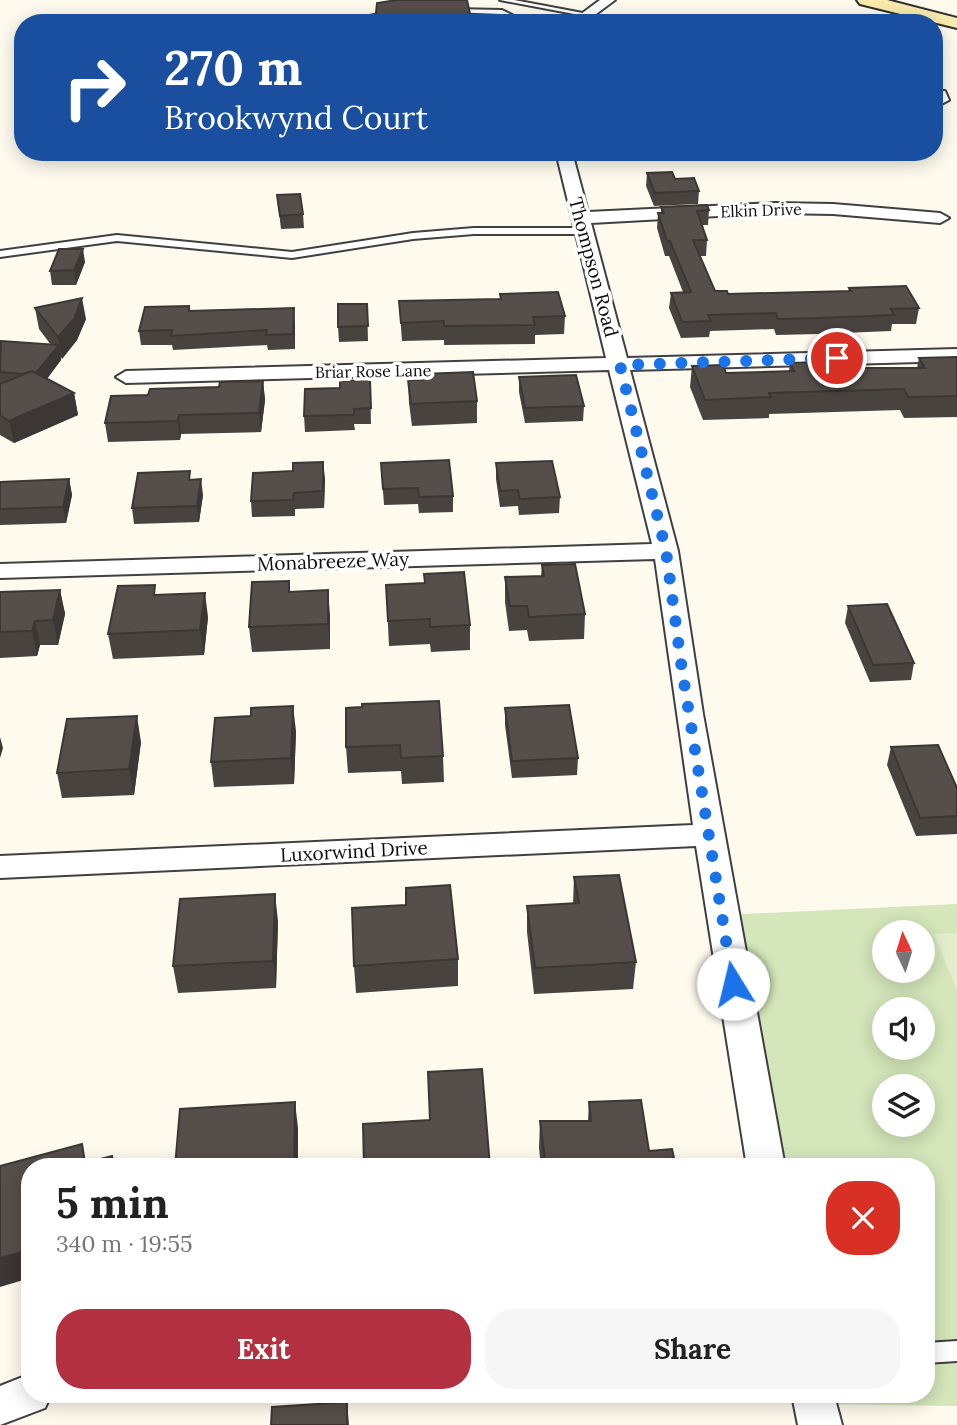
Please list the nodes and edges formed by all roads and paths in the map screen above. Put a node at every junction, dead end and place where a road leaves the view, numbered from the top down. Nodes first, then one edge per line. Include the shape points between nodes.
1 (503, 0) edge
2 (609, 0) edge
3 (866, 0) edge
4 (845, 3) dead end
5 (438, 10) edge
6 (401, 12) edge
7 (390, 14) edge
8 (506, 14) edge
9 (563, 14) edge
10 (586, 14) edge
11 (886, 14) edge
12 (921, 14) edge
13 (566, 161) edge
14 (940, 218) dead end
15 (583, 224) junction
16 (0, 254) edge
17 (957, 355) edge
18 (620, 365) junction
19 (126, 377) dead end
20 (666, 551) junction
21 (0, 571) edge
22 (708, 835) junction
23 (0, 867) edge
24 (764, 1158) edge
25 (957, 1351) edge
26 (935, 1352) edge
27 (21, 1398) edge
28 (815, 1403) edge
29 (0, 1407) edge
30 (820, 1425) edge

1 - 9 lane
2 - 10 street
3 - 12 main road
4 - 11 main road
5 - 8 lane
6 - 7 lane
13 - 15 street, Thompson Road
14 - 15 street, Elkin Drive via 775,208
15 - 16 lane via 412,236 292,254 117,238
15 - 18 street, Thompson Road
17 - 18 street, Briar Rose Lane
18 - 19 street, Briar Rose Lane
18 - 20 street, Thompson Road
20 - 21 street, Monabreeze Way
20 - 22 street, Thompson Road
22 - 23 street, Luxorwind Drive
22 - 24 street, Thompson Road
25 - 26 lane
27 - 29 street
28 - 30 street

